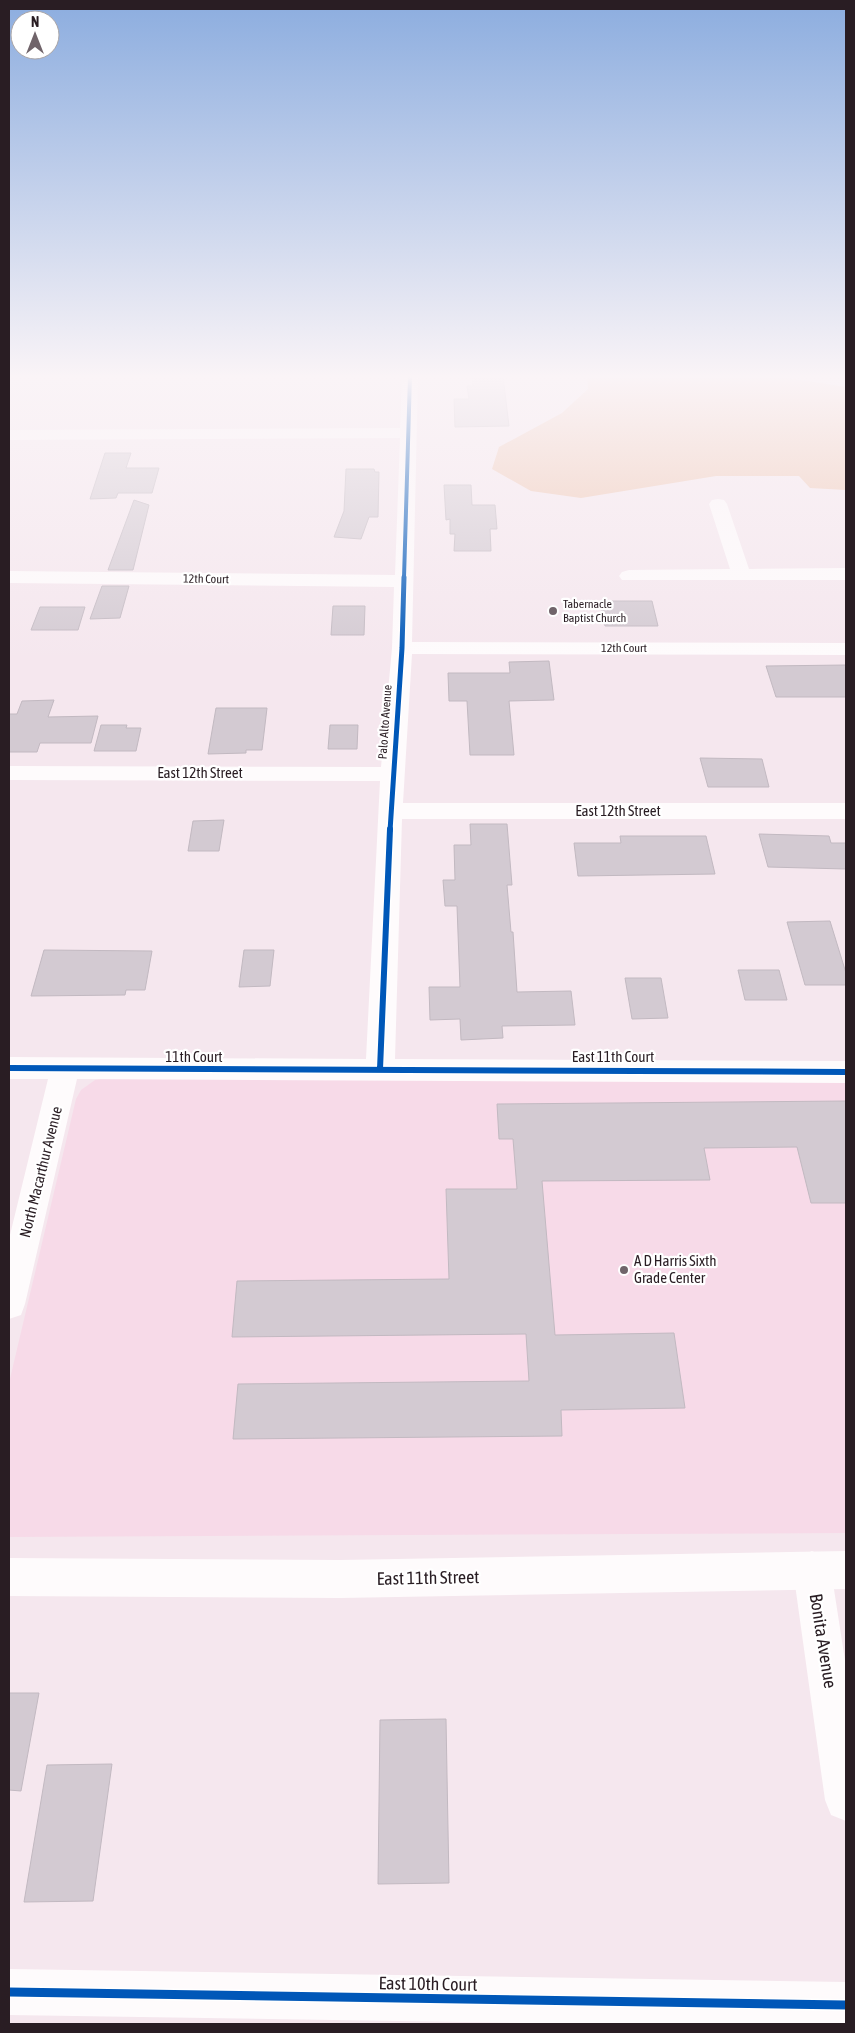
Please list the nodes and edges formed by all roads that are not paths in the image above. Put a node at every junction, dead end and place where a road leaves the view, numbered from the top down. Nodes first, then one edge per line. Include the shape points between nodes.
1 (406, 471) edge
2 (718, 504) dead end
3 (741, 574) junction
4 (846, 574) edge
5 (629, 576) dead end
6 (9, 577) edge
7 (403, 581) junction
8 (402, 648) junction
9 (846, 649) edge
10 (9, 773) edge
11 (392, 774) junction
12 (390, 811) junction
13 (846, 811) edge
14 (9, 1068) edge
15 (380, 1069) junction
16 (66, 1070) junction
17 (846, 1072) edge
18 (9, 1304) edge
19 (829, 1570) edge
20 (9, 1577) edge
21 (846, 1800) edge
22 (9, 1992) edge
23 (846, 2005) edge

1 - 7 street, Palo Alto Avenue
2 - 3 street
3 - 4 street
3 - 5 street
6 - 7 street, 12th Court
7 - 8 street, Palo Alto Avenue
8 - 9 street, 12th Court
8 - 11 street, Palo Alto Avenue
10 - 11 street, East 12th Street
11 - 12 street, Palo Alto Avenue
12 - 13 street, East 12th Street
12 - 15 street, Palo Alto Avenue
14 - 16 street, 11th Court
15 - 16 street, 11th Court
15 - 17 street, East 11th Court
16 - 18 street, North Macarthur Avenue
19 - 20 street, East 11th Street via 350,1579
19 - 21 street, Bonita Avenue
22 - 23 street, East 10th Court

